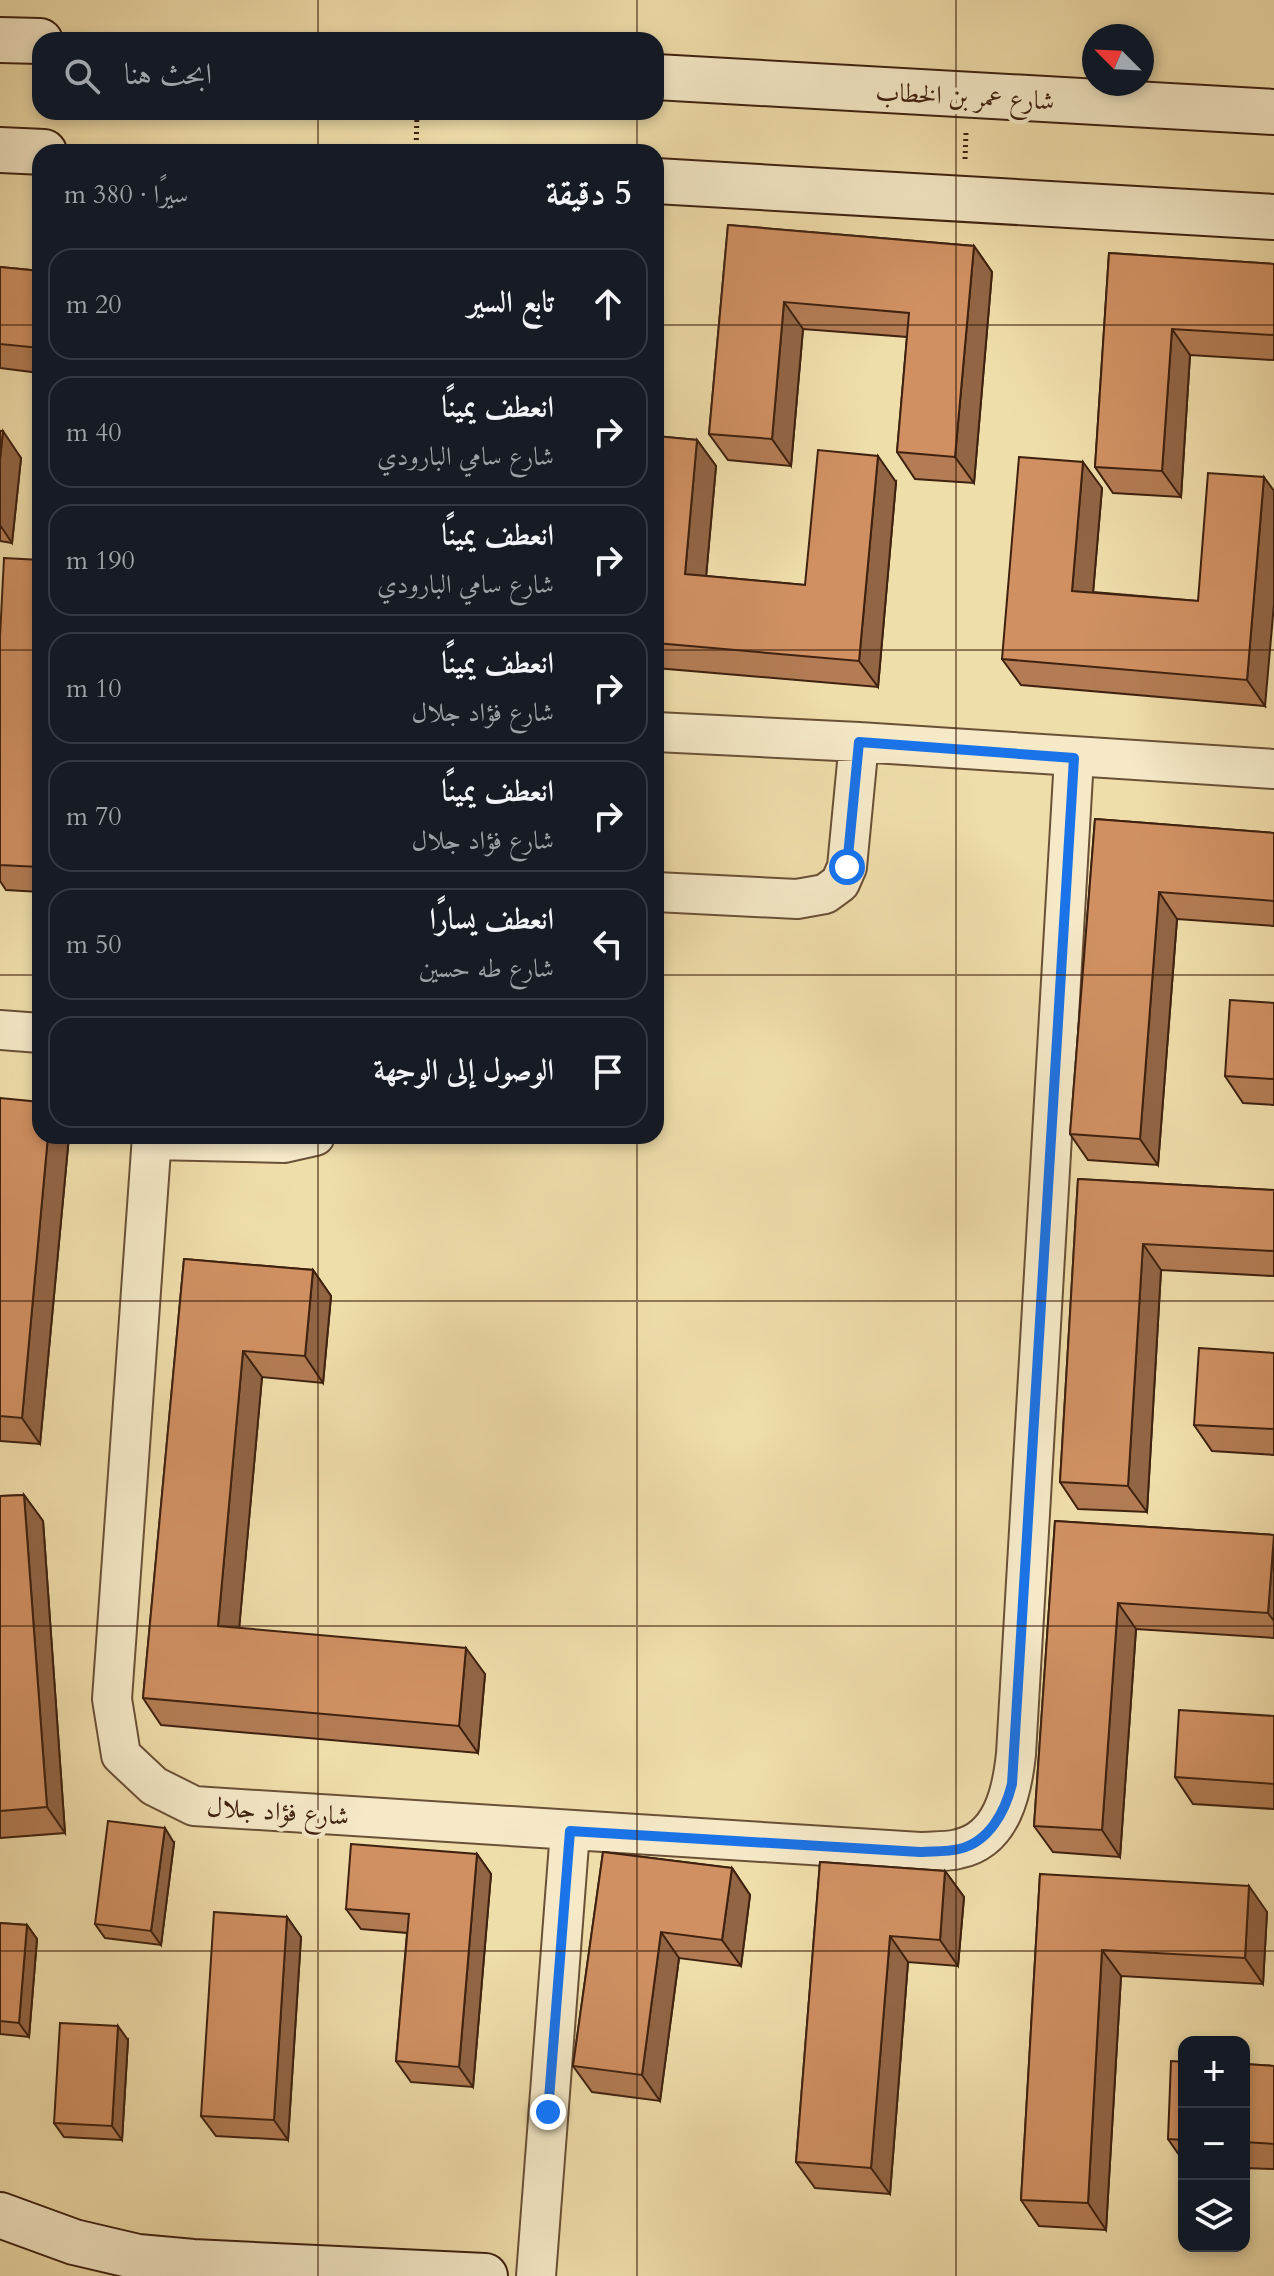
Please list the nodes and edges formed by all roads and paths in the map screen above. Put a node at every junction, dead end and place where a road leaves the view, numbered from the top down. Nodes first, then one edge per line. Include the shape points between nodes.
1 (0, 40) edge
2 (32, 41) edge
3 (664, 77) edge
4 (967, 96) junction
5 (1274, 112) edge
6 (417, 120) edge
7 (416, 144) edge
8 (0, 150) edge
9 (32, 151) edge
10 (664, 181) edge
11 (964, 198) junction
12 (1274, 217) edge
13 (664, 732) edge
14 (859, 742) junction
15 (1074, 758) junction
16 (1274, 769) edge
17 (664, 892) edge
18 (0, 1030) edge
19 (32, 1032) edge
20 (152, 1144) edge
21 (570, 1831) junction
22 (0, 2215) edge
23 (485, 2276) edge
24 (536, 2276) edge

1 - 2 street
3 - 4 street, شارع عمر بن الخطاب
4 - 5 street, شارع عمر بن الخطاب
4 - 11 path
6 - 7 path
8 - 9 street
10 - 11 street
11 - 12 street
13 - 14 street
14 - 15 street
14 - 17 street via 847,867 840,883 825,894 797,899
15 - 16 street
15 - 21 street, شارع فؤاد جلال via 1016,1754 1006,1808 985,1836 960,1849 920,1852
18 - 19 street
20 - 21 street, شارع فؤاد جلال via 112,1699 121,1755 154,1786 194,1806
21 - 24 street
22 - 23 street via 74,2242 138,2257

